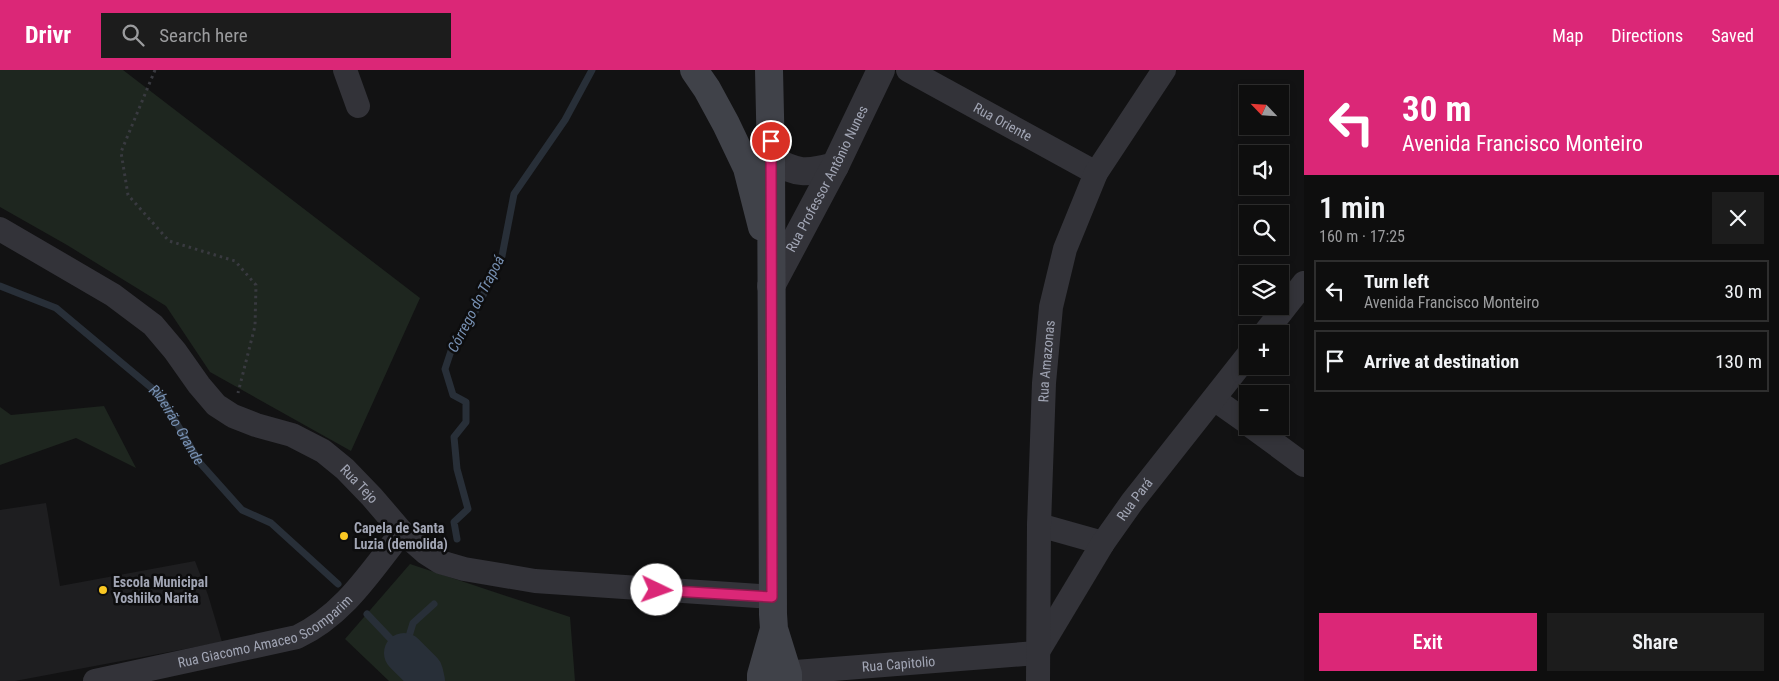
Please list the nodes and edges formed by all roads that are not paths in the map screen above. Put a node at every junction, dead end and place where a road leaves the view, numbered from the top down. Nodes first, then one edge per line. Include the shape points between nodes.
1 (344, 70) edge
2 (694, 70) edge
3 (770, 70) edge
4 (881, 70) edge
5 (908, 70) edge
6 (1164, 70) edge
7 (358, 106) dead end
8 (772, 159) junction
9 (835, 166) junction
10 (1096, 173) junction
11 (0, 230) edge
12 (771, 275) junction
13 (1304, 283) edge
14 (1271, 325) edge
15 (1239, 367) edge
16 (1214, 399) junction
17 (1239, 417) edge
18 (1263, 435) edge
19 (1304, 465) edge
20 (1039, 525) junction
21 (402, 532) junction
22 (1103, 543) junction
23 (772, 597) junction
24 (774, 629) junction
25 (1036, 653) junction
26 (761, 678) edge
27 (788, 678) edge
28 (95, 681) edge
29 (1038, 681) edge

1 - 7 street
2 - 12 main road via 726,124 746,168
3 - 8 main road
4 - 9 street, Rua Professor Antônio Nunes
5 - 10 street, Rua Oriente
6 - 10 street, Rua Amazonas
8 - 9 street via 786,168 803,172
8 - 12 main road
9 - 12 street, Rua Professor Antônio Nunes
10 - 20 street, Rua Amazonas via 1065,249 1051,307 1044,383
11 - 21 street, Rua Tejo via 113,295 153,325 216,405 233,416 292,435 323,451 345,469
12 - 23 main road
13 - 14 street
15 - 16 street, Rua Pará
16 - 17 street
16 - 22 street, Rua Pará
18 - 19 street
20 - 22 street
20 - 25 street, Rua Amazonas
21 - 23 street, Rua Tejo via 440,562 464,569 535,581
21 - 28 street, Rua Giacomo Amaceo Scomparim via 345,604 297,638
22 - 25 street, Rua Pará
23 - 24 main road
24 - 26 main road
24 - 27 main road
25 - 27 street, Rua Capitolio
25 - 29 street, Rua Amazonas
26 - 27 street, Rua Capitolio

